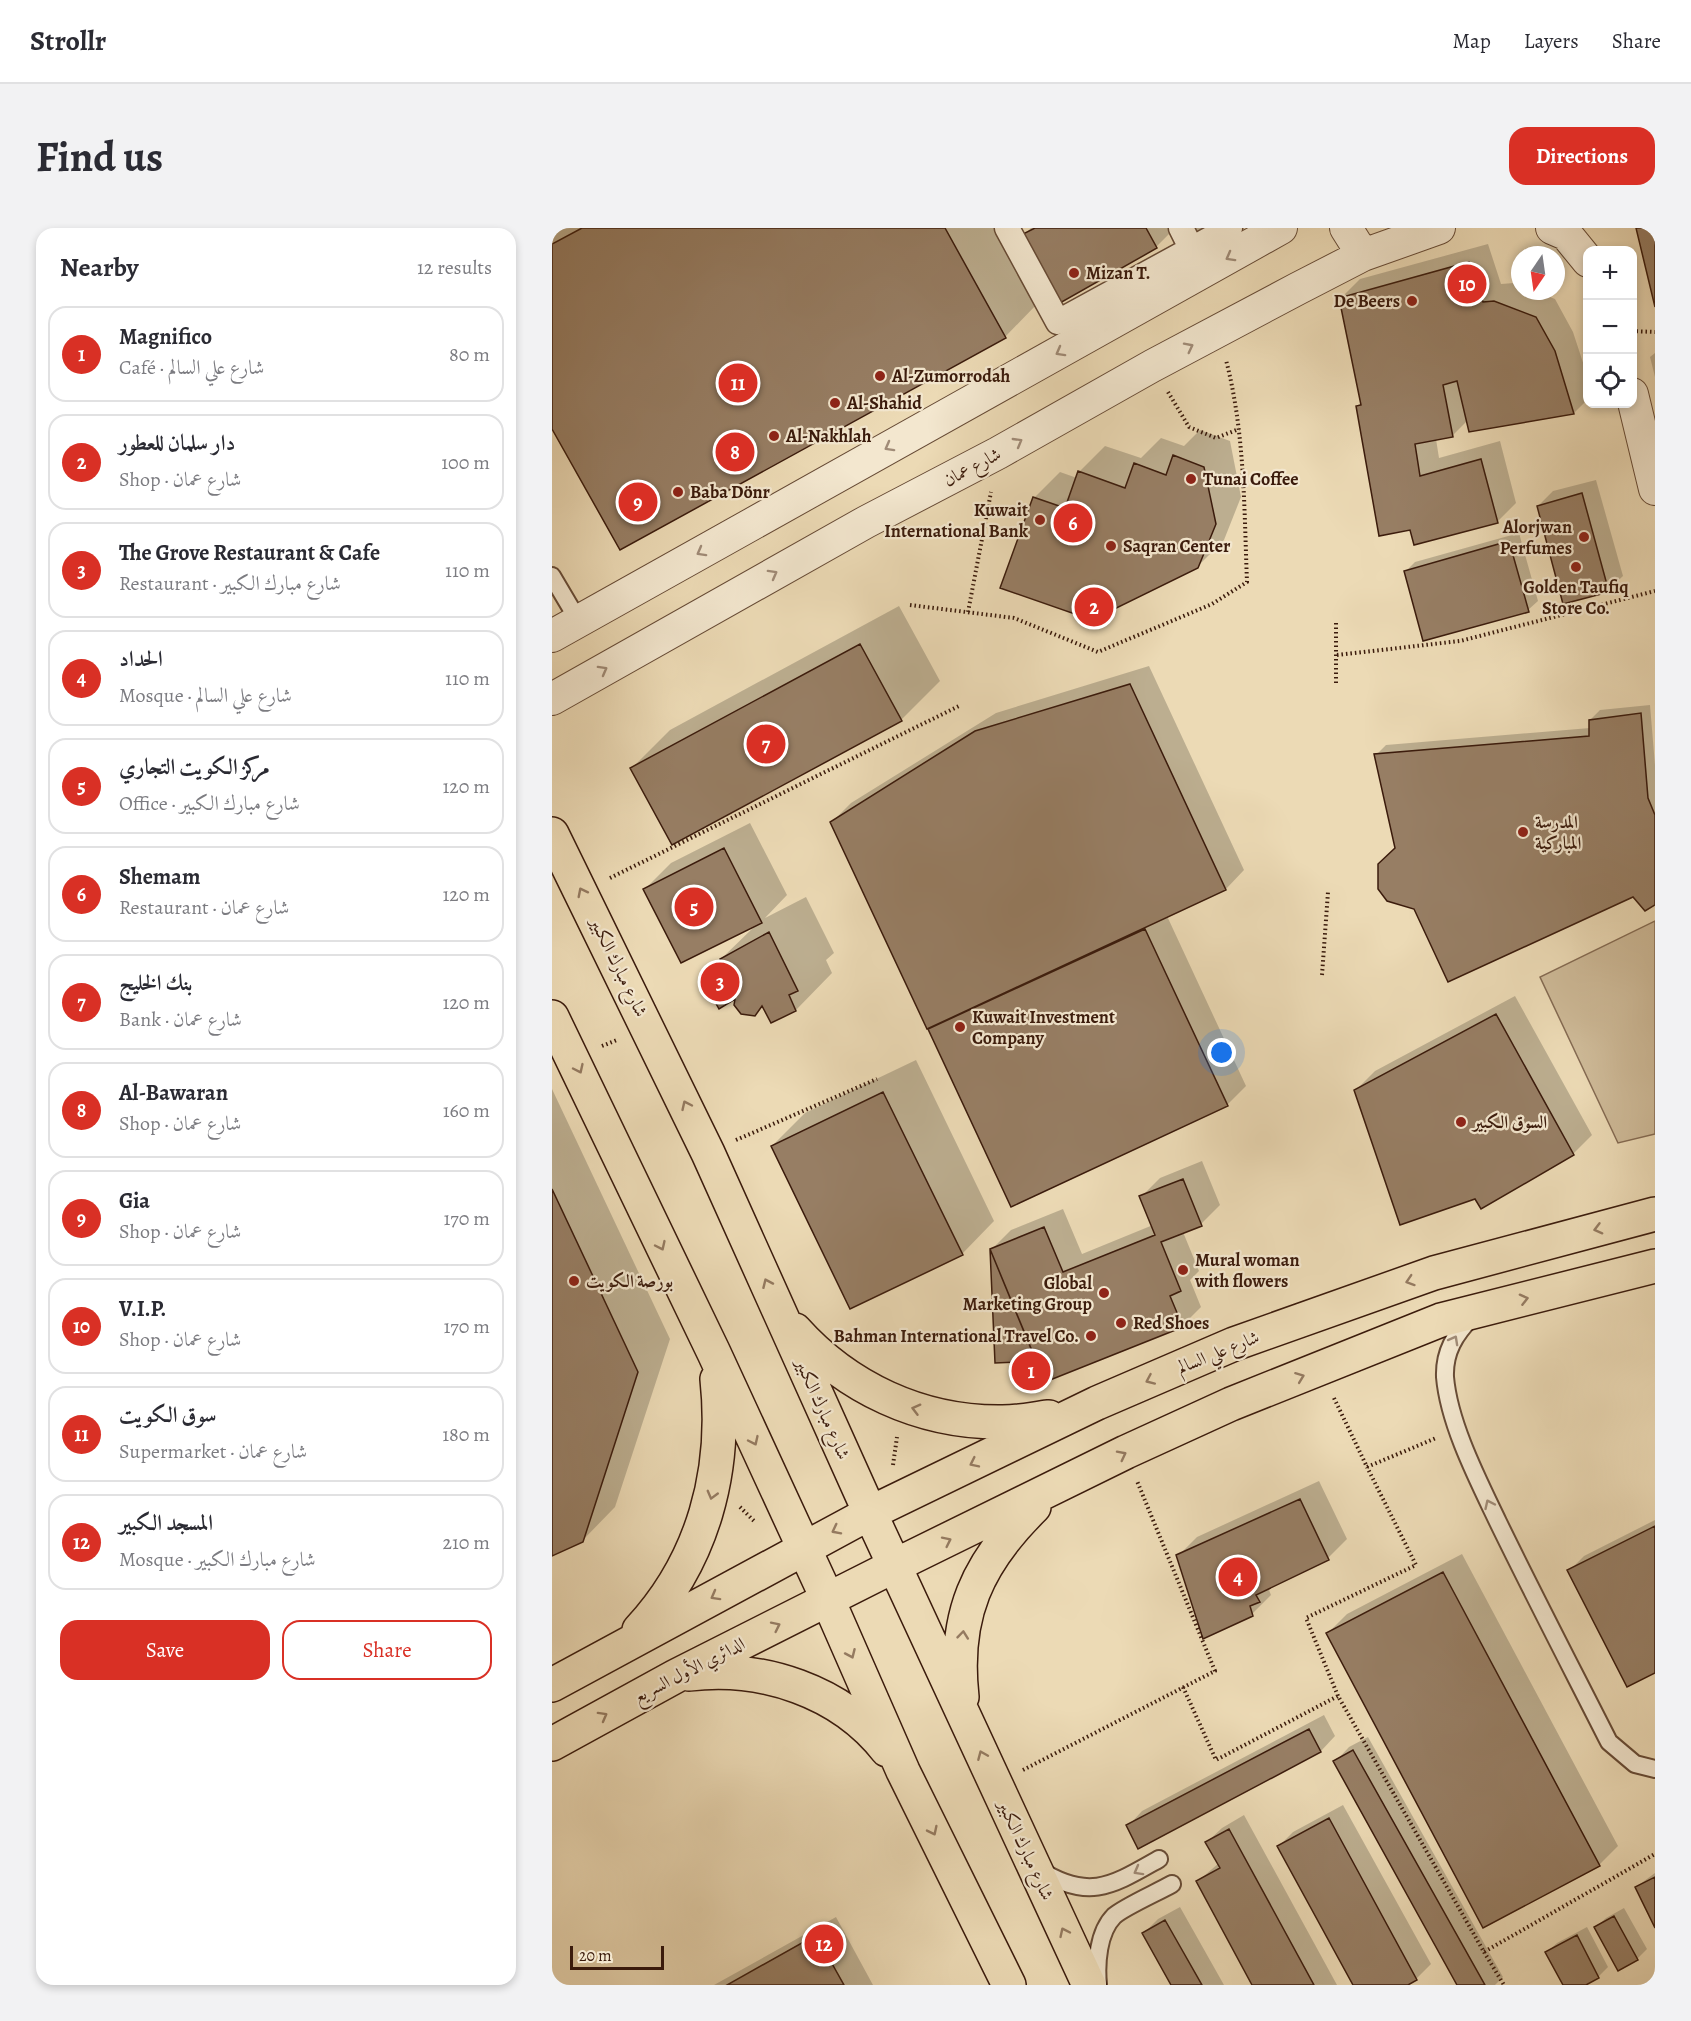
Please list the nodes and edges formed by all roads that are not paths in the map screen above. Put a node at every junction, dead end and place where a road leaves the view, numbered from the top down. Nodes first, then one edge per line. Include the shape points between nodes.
1 (1007, 228) edge
2 (1230, 228) edge
3 (1281, 228) edge
4 (1346, 228) edge
5 (1439, 228) edge
6 (1552, 228) edge
7 (1186, 238) edge
8 (1363, 255) junction
9 (1583, 256) edge
10 (1635, 408) edge
11 (1655, 489) edge
12 (552, 576) edge
13 (565, 628) edge
14 (552, 699) edge
15 (552, 834) edge
16 (552, 1017) edge
17 (1655, 1214) edge
18 (1655, 1266) edge
19 (1479, 1310) junction
20 (782, 1316) junction
21 (714, 1353) junction
22 (1097, 1403) junction
23 (1079, 1477) junction
24 (870, 1513) junction
25 (803, 1547) junction
26 (894, 1566) junction
27 (828, 1600) junction
28 (624, 1647) junction
29 (676, 1676) junction
30 (552, 1685) edge
31 (964, 1714) junction
32 (552, 1744) edge
33 (1655, 1769) edge
34 (903, 1771) junction
35 (1159, 1859) dead end
36 (1033, 1866) junction
37 (1172, 1884) dead end
38 (1009, 1985) edge
39 (1089, 1985) edge
40 (1098, 1985) edge

1 - 7 street via 1058,322
2 - 7 street
3 -> 13 street
4 - 8 street
5 - 8 street, شارع عمان
6 - 9 street via 1566,234
14 -> 8 street, شارع عمان via 866,522
10 - 11 street
12 - 13 lane
20 -> 15 main road, شارع مبارك الكبير via 708,1153
16 -> 21 main road
17 -> 22 main road, شارع علي السالم via 1400,1284 1234,1344
19 -> 18 main road
23 -> 19 main road via 1231,1404 1408,1331
33 -> 19 lane via 1635,1764 1609,1742 1471,1464 1445,1377 1453,1338
22 -> 20 main road via 1049,1418 999,1422 949,1418 910,1407 856,1383 815,1353
20 - 24 main road, شارع مبارك الكبير
21 -> 25 main road
21 -> 28 main road via 720,1442 707,1513 676,1582
22 -> 24 main road, شارع علي السالم
26 -> 23 main road
31 -> 23 main road via 959,1667 963,1632 980,1575 1005,1535 1039,1502
24 -> 25 main road, شارع علي السالم
24 - 26 main road, شارع مبارك الكبير
25 - 27 main road
25 -> 28 main road
26 - 27 main road
26 - 31 main road, شارع مبارك الكبير
29 -> 27 main road, الدائري الأول السريع
27 -> 34 main road
28 - 30 main road
32 -> 29 main road, الدائري الأول السريع
29 - 34 main road via 713,1671 750,1673 787,1682 853,1716
36 -> 31 main road, شارع مبارك الكبير
34 -> 38 main road
35 -> 36 lane via 1117,1883 1100,1888 1051,1877
39 -> 36 main road, شارع مبارك الكبير
37 - 40 lane via 1114,1917 1103,1937 1096,1966

